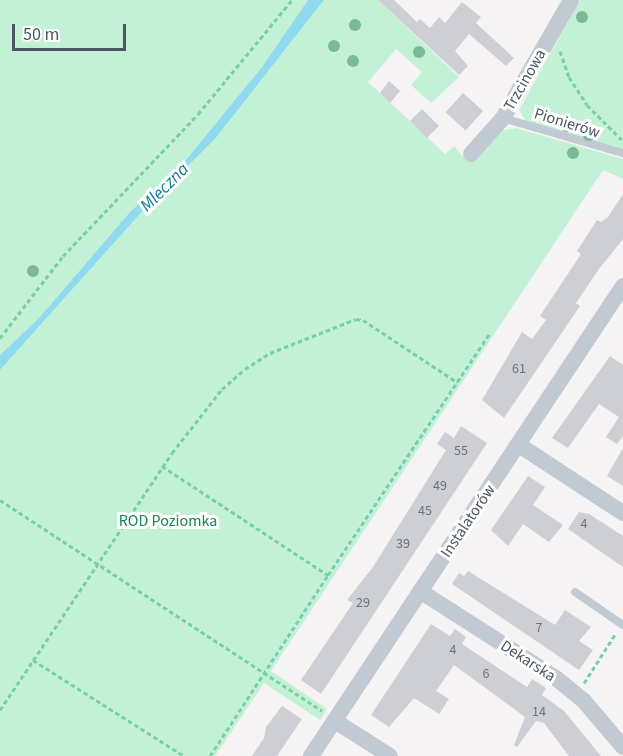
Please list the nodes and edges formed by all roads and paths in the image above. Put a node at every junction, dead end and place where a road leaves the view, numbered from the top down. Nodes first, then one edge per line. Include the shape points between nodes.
1 (292, 0) edge
2 (572, 0) edge
3 (556, 25) junction
4 (503, 118) junction
5 (623, 141) edge
6 (623, 153) edge
7 (471, 154) dead end
8 (623, 286) edge
9 (490, 333) dead end
10 (0, 338) edge
11 (457, 382) junction
12 (519, 445) junction
13 (162, 466) junction
14 (0, 500) edge
15 (623, 513) edge
16 (98, 561) junction
17 (328, 575) junction
18 (420, 591) junction
19 (576, 592) dead end
20 (622, 624) edge
21 (33, 660) junction
22 (266, 672) junction
23 (575, 694) junction
24 (0, 710) edge
25 (335, 721) junction
26 (623, 747) edge
27 (184, 756) edge
28 (210, 756) edge
29 (311, 756) edge
30 (390, 756) edge

1 - 10 path via 198,114 63,256
2 - 3 street, Trzcinowa
3 - 4 street, Trzcinowa
3 - 5 path via 569,77 587,105
4 - 6 lane, Pionierów
4 - 7 street, Trzcinowa
8 - 12 street, Instalatorów
9 - 11 path
11 - 13 path via 363,320 344,322 270,353 246,369 222,389
11 - 17 path
12 - 15 street
12 - 18 street, Instalatorów
13 - 16 path
13 - 17 path
14 - 16 path
16 - 21 path
16 - 22 path
17 - 22 path
18 - 23 street, Dekarska
18 - 25 street, Instalatorów
19 - 20 lane
20 - 23 path
21 - 24 path
21 - 27 path
22 - 25 path
22 - 28 path
23 - 26 street, Dekarska
25 - 29 street, Instalatorów
25 - 30 street

